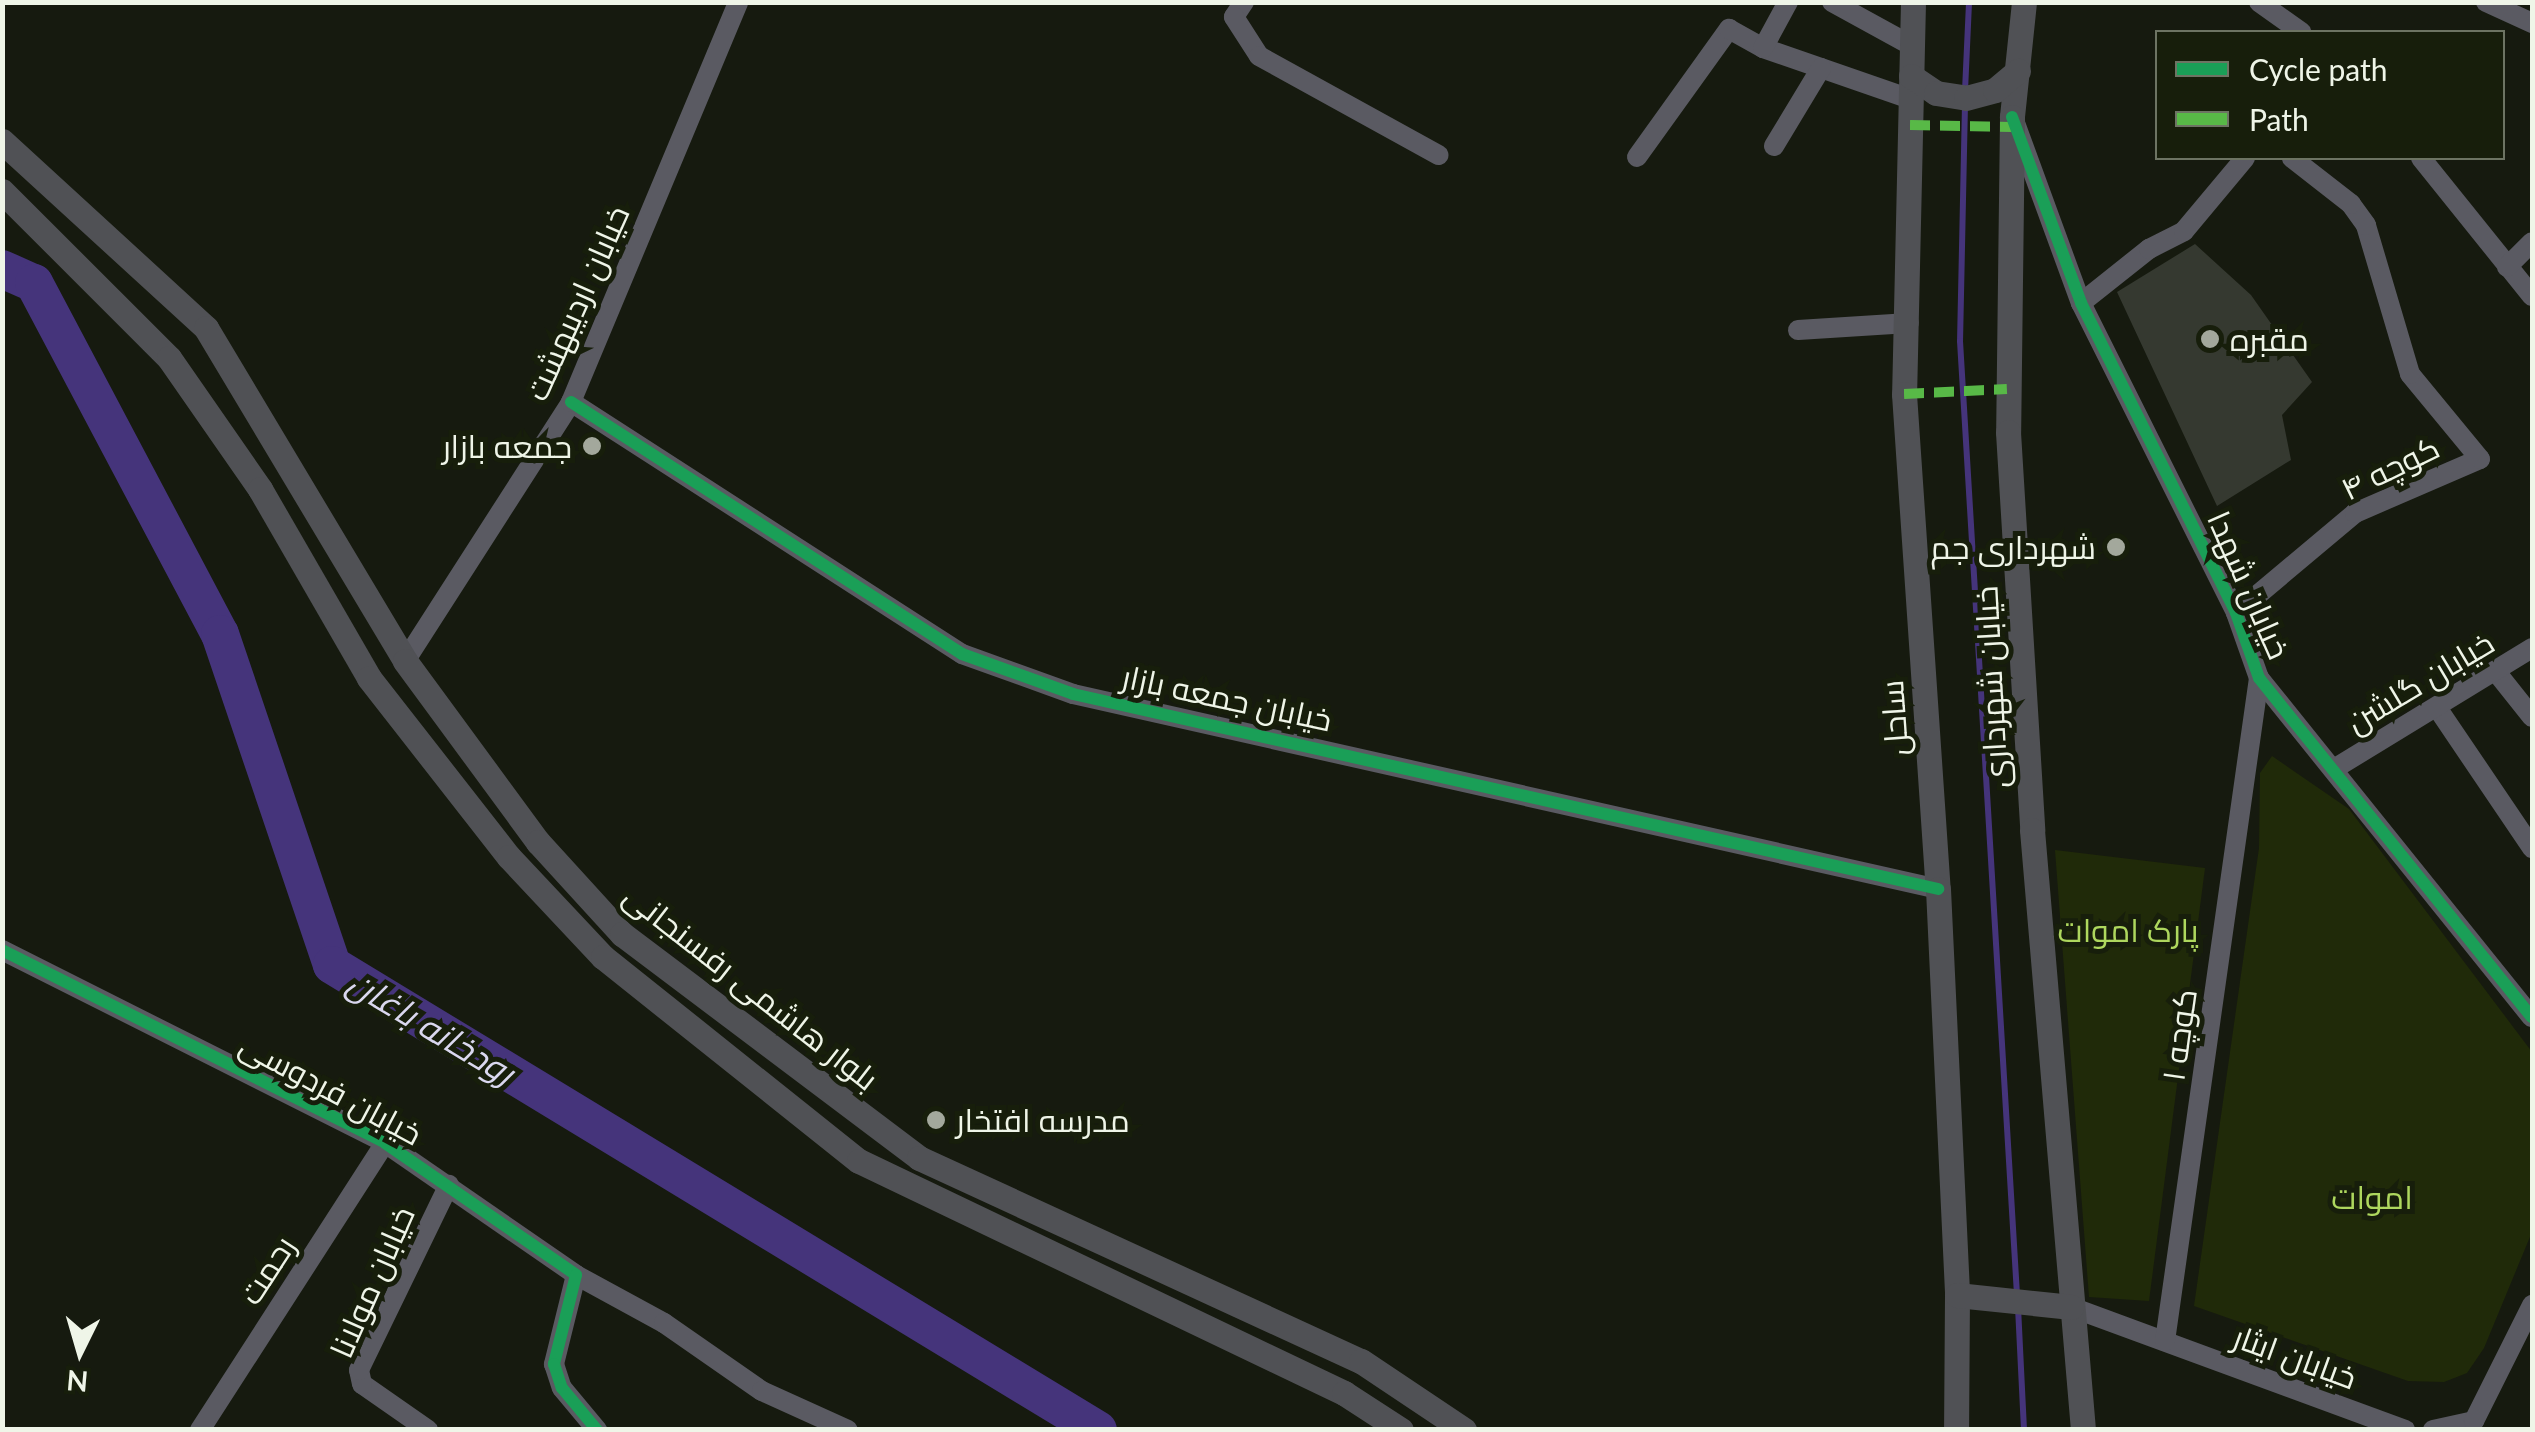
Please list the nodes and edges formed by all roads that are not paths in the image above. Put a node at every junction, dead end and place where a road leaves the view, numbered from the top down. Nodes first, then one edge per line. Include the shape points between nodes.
1 (738, 2) edge
2 (1244, 2) edge
3 (1788, 2) edge
4 (1832, 2) edge
5 (1913, 2) edge
6 (2024, 2) edge
7 (2259, 2) edge
8 (2486, 2) edge
9 (2532, 23) edge
10 (2298, 30) edge
11 (1912, 46) junction
12 (1763, 48) junction
13 (1821, 68) junction
14 (2018, 71) junction
15 (1910, 87) junction
16 (2012, 116) junction
17 (2, 141) edge
18 (1774, 146) dead end
19 (1438, 155) dead end
20 (1637, 157) dead end
21 (2242, 160) edge
22 (2295, 160) edge
23 (2423, 160) edge
24 (2, 191) edge
25 (2532, 242) edge
26 (2507, 267) junction
27 (2532, 296) edge
28 (2081, 303) junction
29 (1909, 323) junction
30 (1798, 330) dead end
31 (570, 402) junction
32 (2236, 614) junction
33 (2532, 648) edge
34 (405, 661) junction
35 (2497, 672) junction
36 (2260, 678) junction
37 (2438, 709) junction
38 (2532, 717) edge
39 (2337, 767) junction
40 (2532, 848) edge
41 (1938, 889) junction
42 (622, 934) junction
43 (2, 950) edge
44 (603, 957) junction
45 (2532, 1017) edge
46 (385, 1143) junction
47 (449, 1185) junction
48 (576, 1275) junction
49 (1957, 1294) junction
50 (2532, 1305) edge
51 (2072, 1307) junction
52 (2165, 1341) junction
53 (2479, 1425) edge
54 (200, 1430) edge
55 (428, 1430) edge
56 (597, 1430) edge
57 (848, 1430) edge
58 (1401, 1430) edge
59 (1464, 1430) edge
60 (1956, 1430) edge
61 (2083, 1430) edge
62 (2406, 1430) edge
63 (2433, 1430) edge

1 - 31 street, خیابان اردیبهشت
2 - 19 street via 1234,18 1259,56
3 - 12 street
4 - 11 street
5 - 11 main road, ساحل
6 - 14 main road, خیابان شهرداری
7 - 10 street
8 - 9 street
11 - 15 main road, ساحل
12 - 13 street
12 - 20 street via 1729,29
13 - 15 street
13 - 18 street
14 - 15 main road via 1995,90 1966,98
14 - 16 main road, خیابان شهرداری
15 - 29 main road, ساحل
16 - 28 street, خیابان شهدا
16 - 51 main road, خیابان شهرداری via 2008,432
17 - 34 main road, بلوار هاشمی رفسنجانی via 206,328
21 - 28 street via 2184,231
22 - 32 street, کوچه ۴ via 2351,204 2366,226 2410,374 2480,459 2355,513
23 - 26 street
24 - 44 main road, بلوار هاشمی رفسنجانی via 169,358 260,489 369,678 509,857
25 - 26 street
26 - 27 street
28 - 32 street, خیابان شهدا
29 - 30 street
29 - 41 main road, ساحل via 1904,394
31 - 34 street, خیابان اردیبهشت
31 - 41 street, خیابان جمعه بازار via 962,654 1073,694
32 - 36 street, خیابان شهدا
33 - 35 street, خیابان گلشن
34 - 42 main road, بلوار هاشمی رفسنجانی via 538,842
35 - 37 street, خیابان گلشن
35 - 38 street
36 - 39 street, خیابان شهدا
36 - 52 street, کوچه ۱
37 - 39 street, خیابان گلشن
37 - 40 street
39 - 45 street, خیابان شهدا
41 - 49 main road, ساحل
42 - 44 main road
42 - 59 main road, بلوار هاشمی رفسنجانی via 919,1158 1361,1362
43 - 46 street, خیابان فردوسی
44 - 58 main road, بلوار هاشمی رفسنجانی via 859,1161 1344,1393
46 - 47 street, خیابان فردوسی
46 - 54 street, رحمت
47 - 48 street, خیابان فردوسی
47 - 55 street, خیابان مولانا via 358,1378
48 - 56 street via 554,1364 562,1388
48 - 57 street, خیابان فردوسی via 664,1322 762,1391
49 - 51 main road
49 - 60 main road, ساحل
50 - 53 street
51 - 52 street, خیابان ایثار
51 - 61 main road, خیابان شهرداری
52 - 62 street, خیابان ایثار
53 - 63 street

